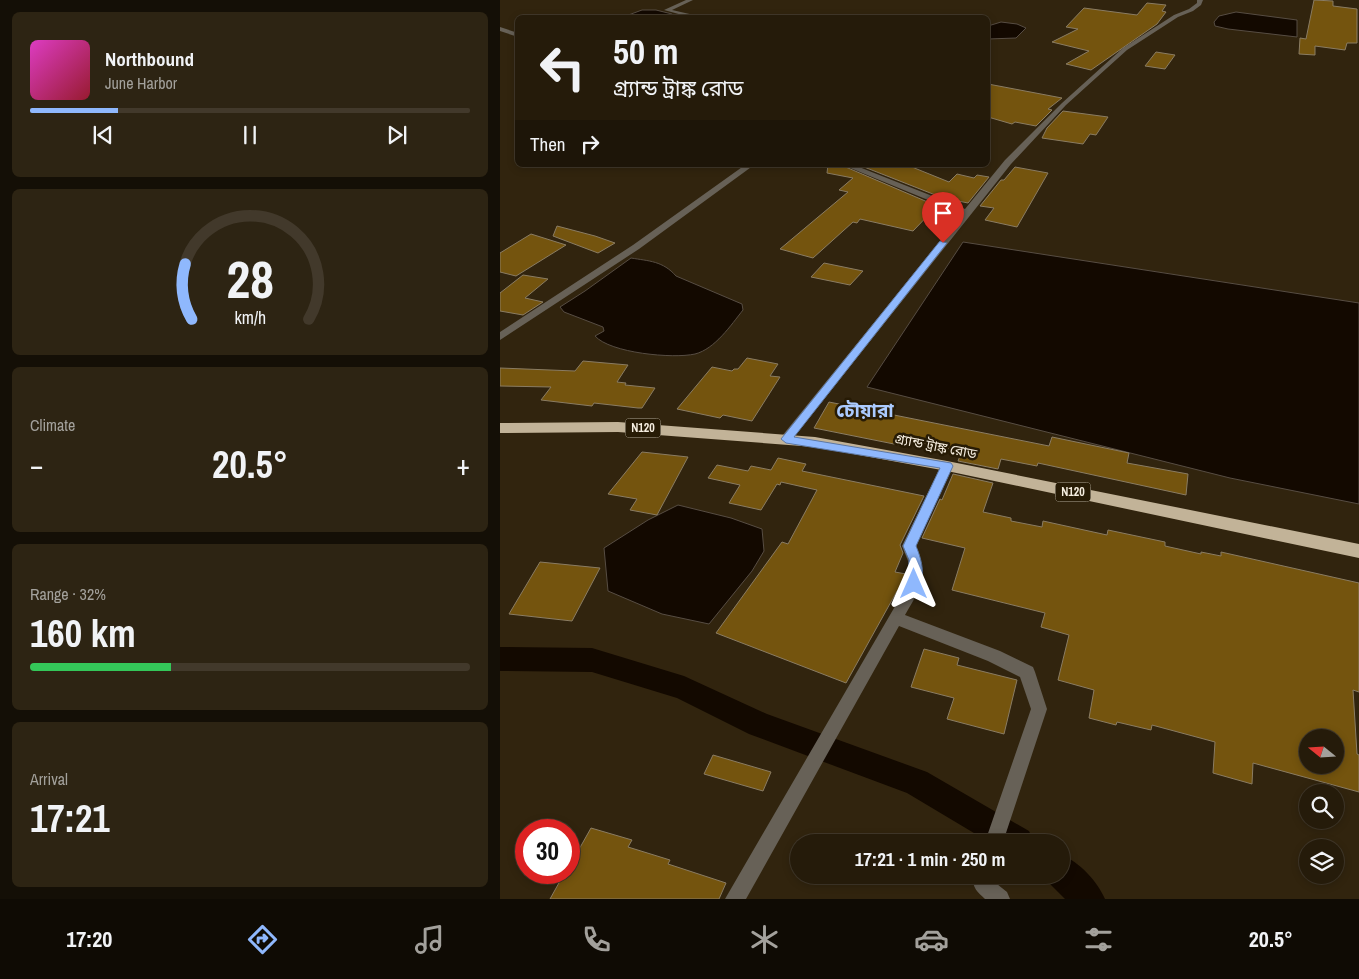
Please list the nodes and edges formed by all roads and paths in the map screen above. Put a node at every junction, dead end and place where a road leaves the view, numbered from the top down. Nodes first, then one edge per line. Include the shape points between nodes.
1 (690, 0) edge
2 (1200, 0) edge
3 (688, 15) edge
4 (500, 29) edge
5 (515, 34) edge
6 (747, 167) edge
7 (853, 167) edge
8 (967, 213) junction
9 (500, 337) edge
10 (500, 428) edge
11 (786, 439) junction
12 (947, 466) junction
13 (1359, 551) edge
14 (896, 618) junction
15 (997, 834) edge
16 (982, 884) edge
17 (735, 899) edge
18 (1000, 899) edge

1 - 3 street via 668,10
2 - 8 street via 1191,10 1176,16 1126,49 1064,104 1008,162
4 - 5 street
6 - 9 street via 636,247
7 - 8 street
8 - 11 street
10 - 11 highway, গ্র্যান্ড ট্রাঙ্ক রোড / N120 via 618,427
11 - 12 highway, গ্র্যান্ড ট্রাঙ্ক রোড / N120
12 - 13 highway, গ্র্যান্ড ট্রাঙ্ক রোড / N120
12 - 14 street via 909,546 915,560 914,584
14 - 15 street via 994,656 1026,672 1039,709
14 - 17 street
16 - 18 street

